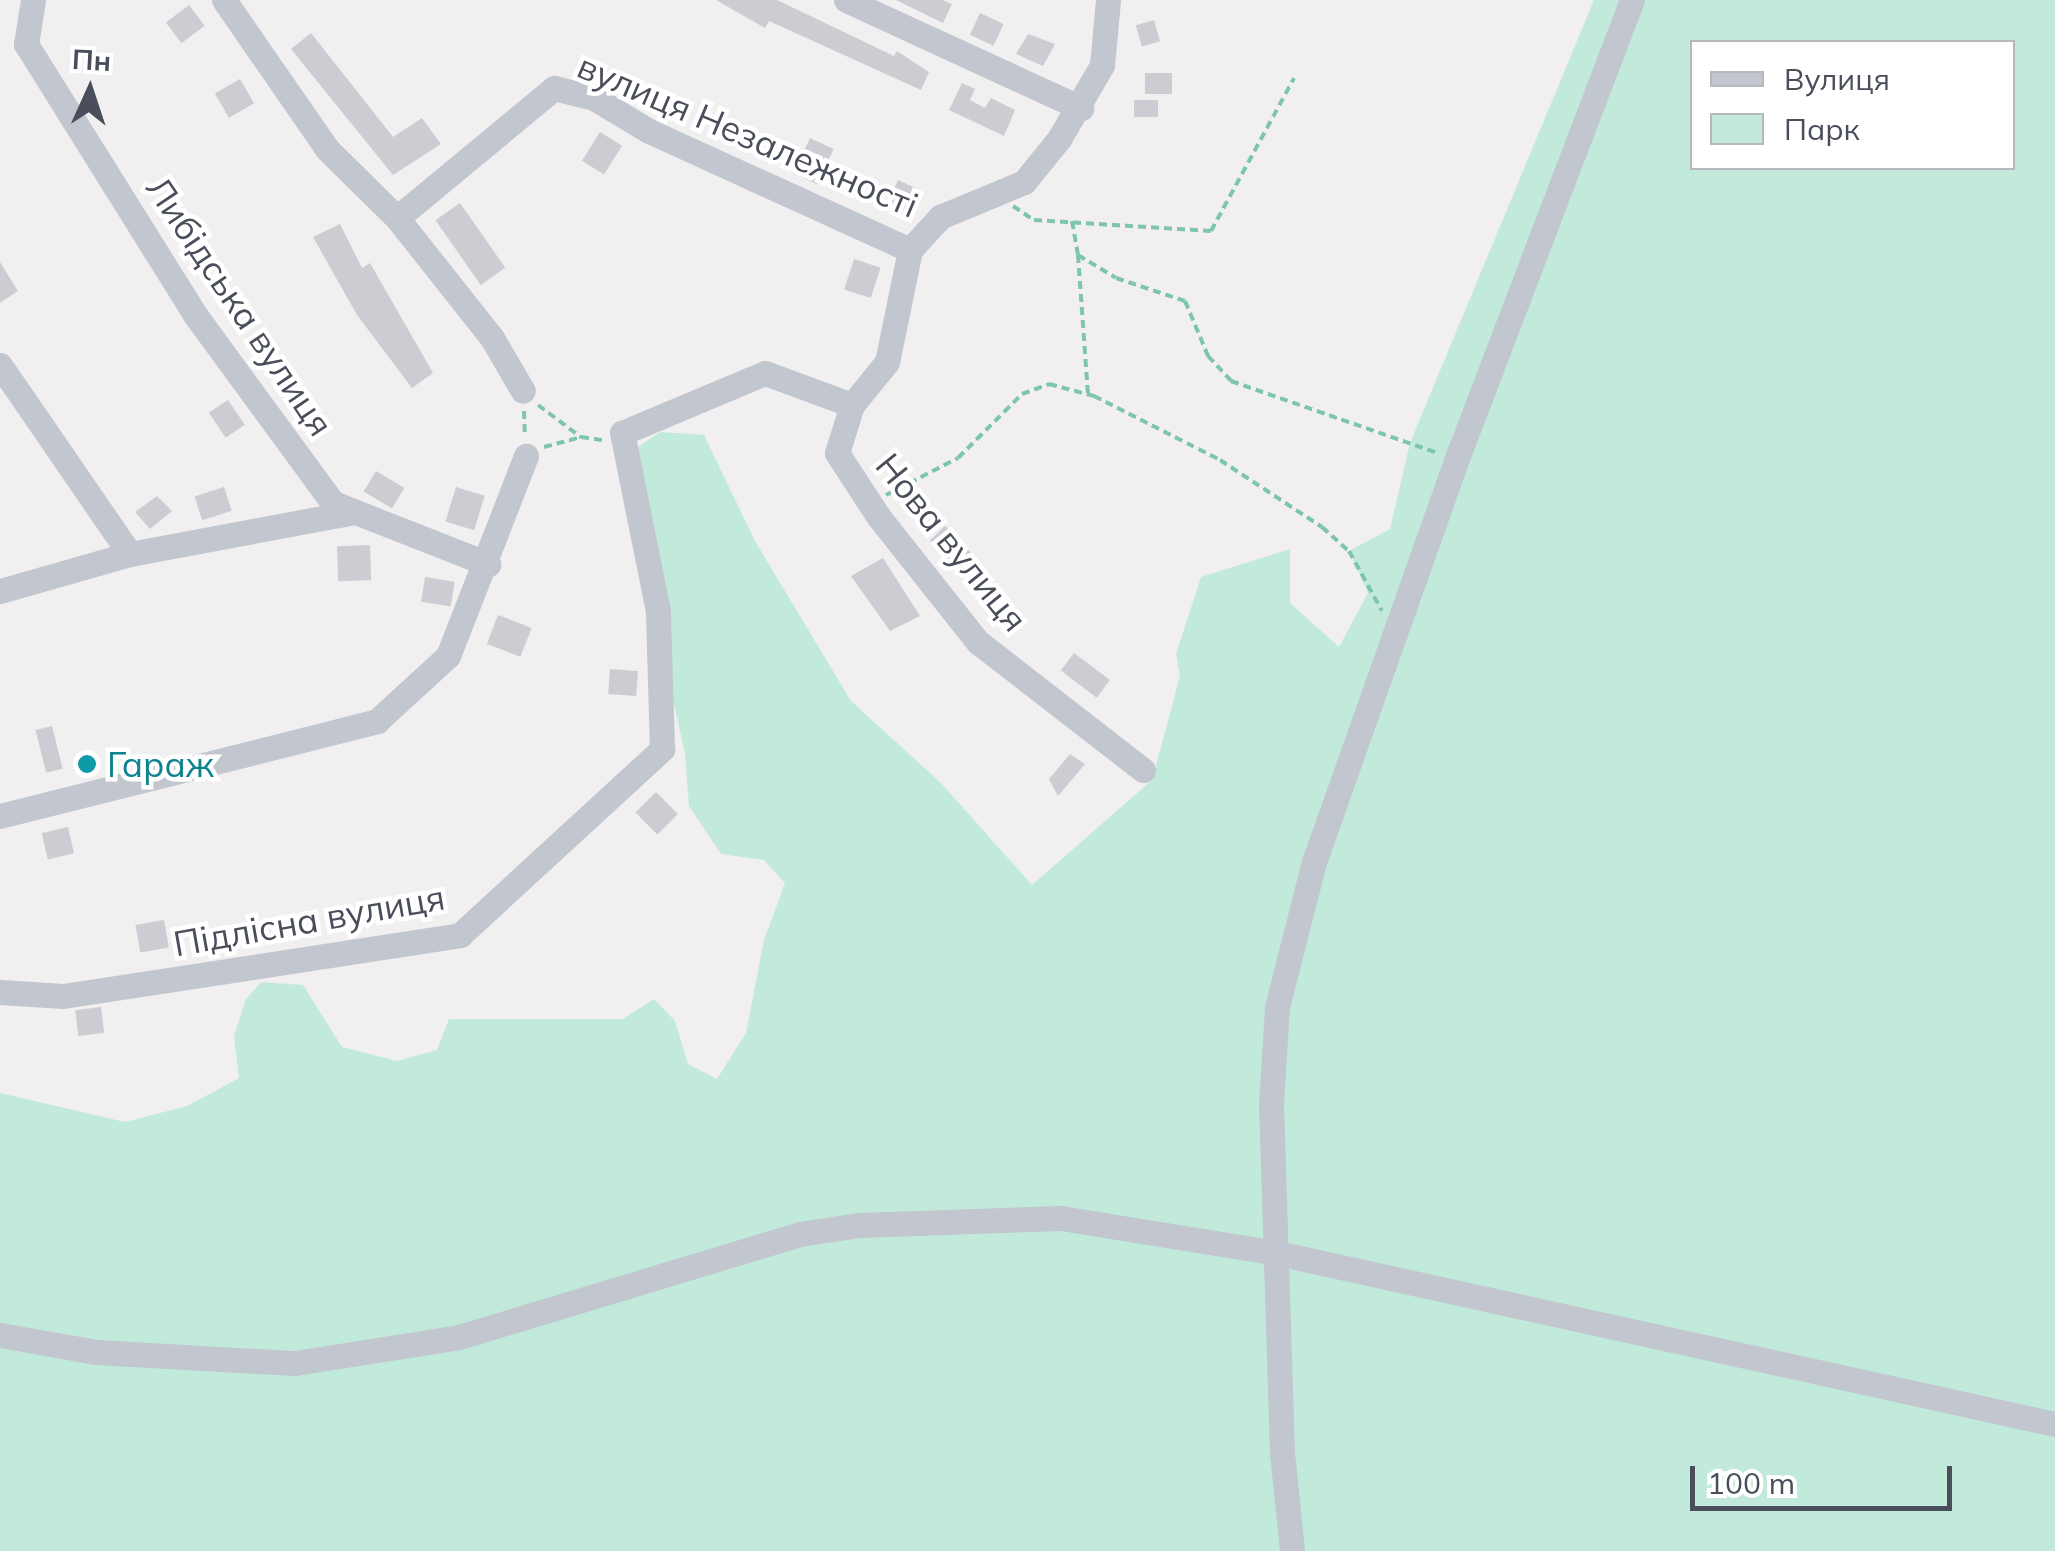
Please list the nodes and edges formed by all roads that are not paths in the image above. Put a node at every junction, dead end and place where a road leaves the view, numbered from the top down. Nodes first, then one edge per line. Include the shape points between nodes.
1 (33, 0) edge
2 (846, 0) edge
3 (1108, 0) edge
4 (1632, 0) edge
5 (230, 2) edge
6 (1081, 108) junction
7 (397, 218) junction
8 (910, 250) junction
9 (0, 364) edge
10 (524, 392) road end
11 (852, 405) junction
12 (526, 456) road end
13 (354, 512) junction
14 (130, 554) junction
15 (488, 564) junction
16 (0, 590) edge
17 (1143, 770) dead end
18 (0, 816) edge
19 (0, 992) edge
20 (1276, 1253) junction
21 (0, 1335) edge
22 (2055, 1424) edge
23 (1292, 1551) edge

1 - 13 street, Либідська вулиця via 26,44 196,316 333,502
2 - 6 street
3 - 6 street, вулиця Незалежності via 1102,65
4 - 20 street via 1457,459 1314,862 1277,1007 1271,1103
5 - 7 street via 328,149
6 - 8 street, вулиця Незалежності via 1024,182 940,217
7 - 8 street, вулиця Незалежності via 554,88 594,98
7 - 10 street via 492,338
8 - 11 street, Нова вулиця via 887,362
9 - 14 street
11 - 17 street, Нова вулиця via 837,453 978,642
11 - 19 street, Підлісна вулиця via 764,373 622,434 658,611 662,749 460,935 63,996
12 - 15 street
13 - 14 street
13 - 15 street, Либідська вулиця
14 - 16 street
15 - 18 street via 448,656 377,721
20 - 21 street via 1062,1218 859,1225 800,1234 459,1337 295,1363 96,1352
20 - 22 street
20 - 23 street

